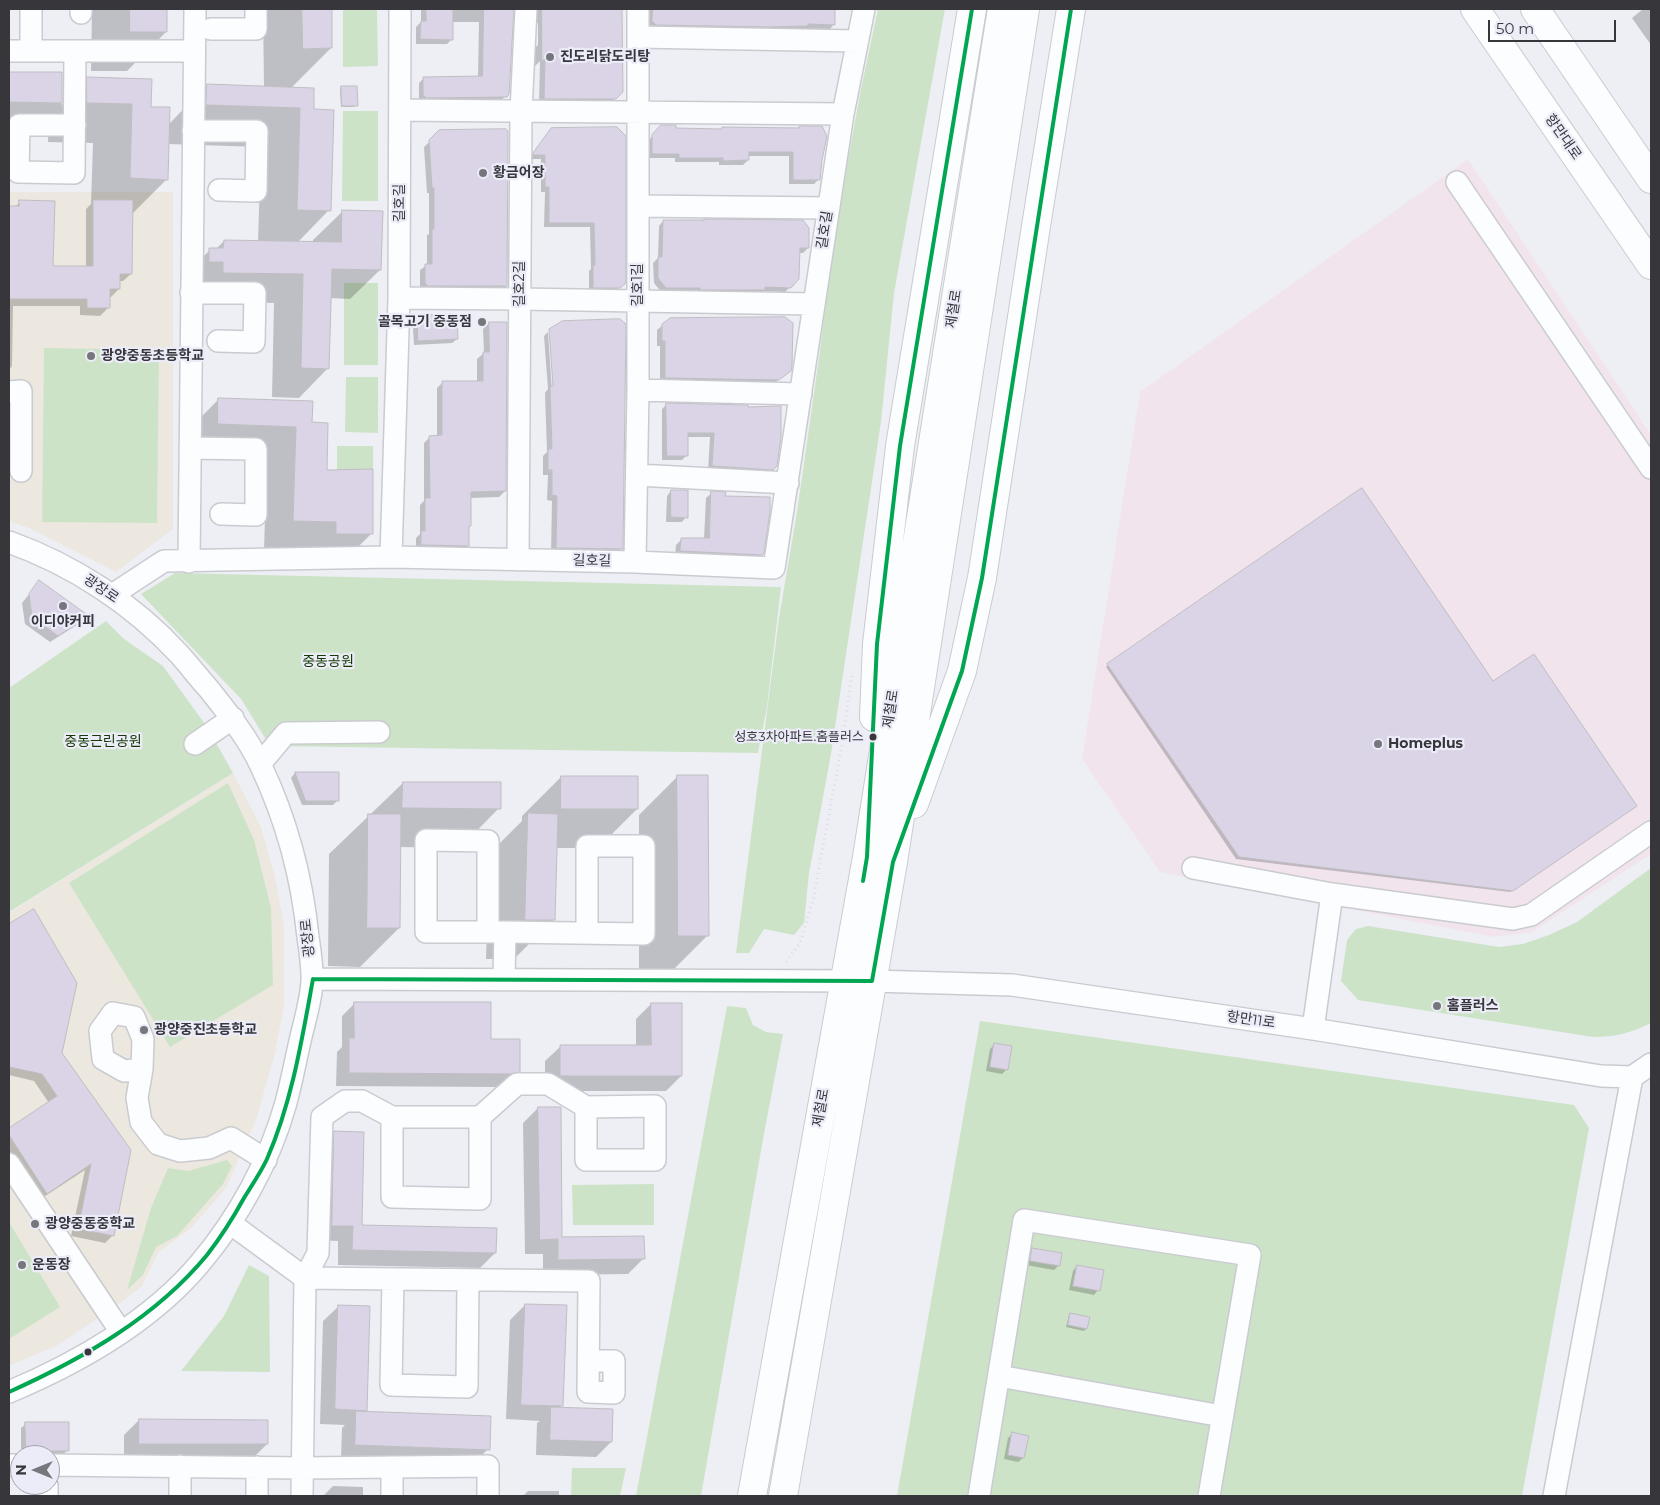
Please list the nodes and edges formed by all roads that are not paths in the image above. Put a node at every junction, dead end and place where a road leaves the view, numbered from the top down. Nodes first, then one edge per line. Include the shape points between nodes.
1 (31, 9) edge
2 (195, 9) edge
3 (256, 9) edge
4 (400, 9) edge
5 (526, 9) edge
6 (638, 9) edge
7 (864, 9) edge
8 (972, 9) edge
9 (1002, 9) edge
10 (1025, 9) edge
11 (1071, 9) edge
12 (1475, 9) edge
13 (1535, 9) edge
14 (211, 29) dead end
15 (638, 37) junction
16 (857, 41) junction
17 (9, 51) edge
18 (31, 51) junction
19 (75, 51) junction
20 (194, 51) junction
21 (400, 110) junction
22 (521, 111) junction
23 (639, 112) junction
24 (843, 114) junction
25 (75, 125) dead end
26 (193, 131) junction
27 (1651, 179) edge
28 (1457, 182) dead end
29 (219, 190) dead end
30 (638, 206) junction
31 (829, 208) junction
32 (1651, 265) edge
33 (191, 293) junction
34 (400, 298) junction
35 (520, 298) junction
36 (637, 300) junction
37 (814, 304) junction
38 (218, 341) dead end
39 (638, 390) junction
40 (9, 392) edge
41 (801, 394) junction
42 (190, 448) junction
43 (1651, 468) edge
44 (21, 471) dead end
45 (637, 474) junction
46 (788, 484) junction
47 (221, 514) dead end
48 (9, 542) edge
49 (391, 557) junction
50 (518, 560) junction
51 (189, 562) junction
52 (635, 562) junction
53 (112, 595) junction
54 (233, 718) junction
55 (379, 732) dead end
56 (195, 744) dead end
57 (260, 764) junction
58 (1651, 832) edge
59 (880, 860) junction
60 (1193, 868) dead end
61 (1332, 894) junction
62 (496, 932) junction
63 (587, 933) junction
64 (313, 978) junction
65 (504, 980) junction
66 (845, 981) junction
67 (872, 981) junction
68 (1313, 1029) junction
69 (1651, 1064) edge
70 (142, 1069) dead end
71 (1632, 1077) junction
72 (586, 1107) dead end
73 (392, 1117) junction
74 (480, 1117) junction
75 (266, 1160) junction
76 (9, 1164) edge
77 (230, 1223) junction
78 (305, 1278) junction
79 (393, 1279) junction
80 (468, 1280) junction
81 (121, 1332) junction
82 (588, 1361) dead end
83 (999, 1376) junction
84 (9, 1392) edge
85 (1222, 1416) junction
86 (60, 1465) edge
87 (180, 1466) junction
88 (257, 1467) junction
89 (392, 1467) junction
90 (302, 1468) junction
91 (180, 1496) edge
92 (257, 1496) edge
93 (302, 1496) edge
94 (392, 1496) edge
95 (488, 1496) edge
96 (752, 1496) edge
97 (783, 1496) edge
98 (978, 1496) edge
99 (1209, 1496) edge
100 (1554, 1496) edge

1 - 18 street
2 - 20 street
3 - 14 street via 256,29
4 - 21 street, 길호길
5 - 22 street, 길호2길
6 - 15 street, 길호1길
7 - 16 street, 길호길
8 - 59 main road via 900,446 877,644
9 - 59 main road, 제철로
10 - 59 main road, 제철로
11 - 59 main road via 982,578 962,671
12 - 32 main road, 항만대로
13 - 27 main road
15 - 16 street
15 - 23 street, 길호1길
16 - 24 street, 길호길
17 - 18 street
18 - 19 street
19 - 20 street
19 - 25 street
20 - 26 street
21 - 22 street
21 - 34 street, 길호길
22 - 23 street
22 - 35 street, 길호2길
23 - 24 street
23 - 30 street, 길호1길
24 - 31 street, 길호길
26 - 29 street via 257,131 256,191
26 - 33 street
28 - 43 street
30 - 31 street
30 - 36 street, 길호1길
31 - 37 street, 길호길
33 - 38 street via 255,293 254,342
33 - 42 street
34 - 35 street
34 - 49 street, 길호길
35 - 36 street
35 - 50 street, 길호2길
36 - 37 street
36 - 39 street, 길호1길
37 - 41 street, 길호길
39 - 41 street
39 - 45 street, 길호1길
40 - 44 street via 21,392
41 - 46 street, 길호길
42 - 47 street via 256,449 256,515
42 - 51 street
45 - 46 street
45 - 52 street, 길호1길
46 - 52 street, 길호길 via 774,568
48 - 53 street, 광장로 via 71,570
49 - 50 street, 길호길
49 - 51 street
50 - 52 street, 길호길
51 - 53 street via 164,561
53 - 54 street, 광장로 via 179,654
54 - 56 street
54 - 57 street, 광장로
55 - 57 street via 286,733
57 - 64 street, 광장로 via 286,825 304,901
58 - 61 street via 1531,915 1512,919
59 - 66 main road, 제철로
59 - 67 main road, 제철로
60 - 61 street
61 - 68 street
62 - 62 street via 426,932 426,840 488,841
62 - 63 street
62 - 65 street
63 - 63 street via 644,934 644,846 587,846
64 - 65 street, 항만11로
64 - 75 street, 광장로 via 285,1107
65 - 66 street, 항만11로
66 - 67 street, 항만11로
66 - 96 main road, 제철로
67 - 68 street, 항만11로 via 1012,985
67 - 97 main road, 제철로
68 - 71 street, 항만11로 via 1601,1076
69 - 71 street
70 - 75 street via 136,1098 141,1122 158,1144 180,1151 209,1148 231,1138
71 - 100 street
72 - 74 street via 548,1084 517,1084
73 - 74 street
73 - 74 street via 392,1197 480,1199
73 - 78 street via 362,1101 345,1101 322,1117 318,1253
75 - 77 street, 광장로
76 - 81 street
77 - 78 street
77 - 81 street, 광장로 via 200,1263 169,1295
78 - 79 street
78 - 90 street
79 - 80 street
79 - 80 street via 392,1385 466,1386
80 - 82 street via 589,1281
81 - 84 street, 광장로 via 71,1363
83 - 85 street
83 - 85 street via 1024,1220 1250,1254
83 - 98 street
85 - 99 street
86 - 87 street
87 - 88 street
87 - 91 street
88 - 90 street
88 - 92 street
89 - 90 street
89 - 94 street
89 - 95 street via 488,1466
90 - 93 street

